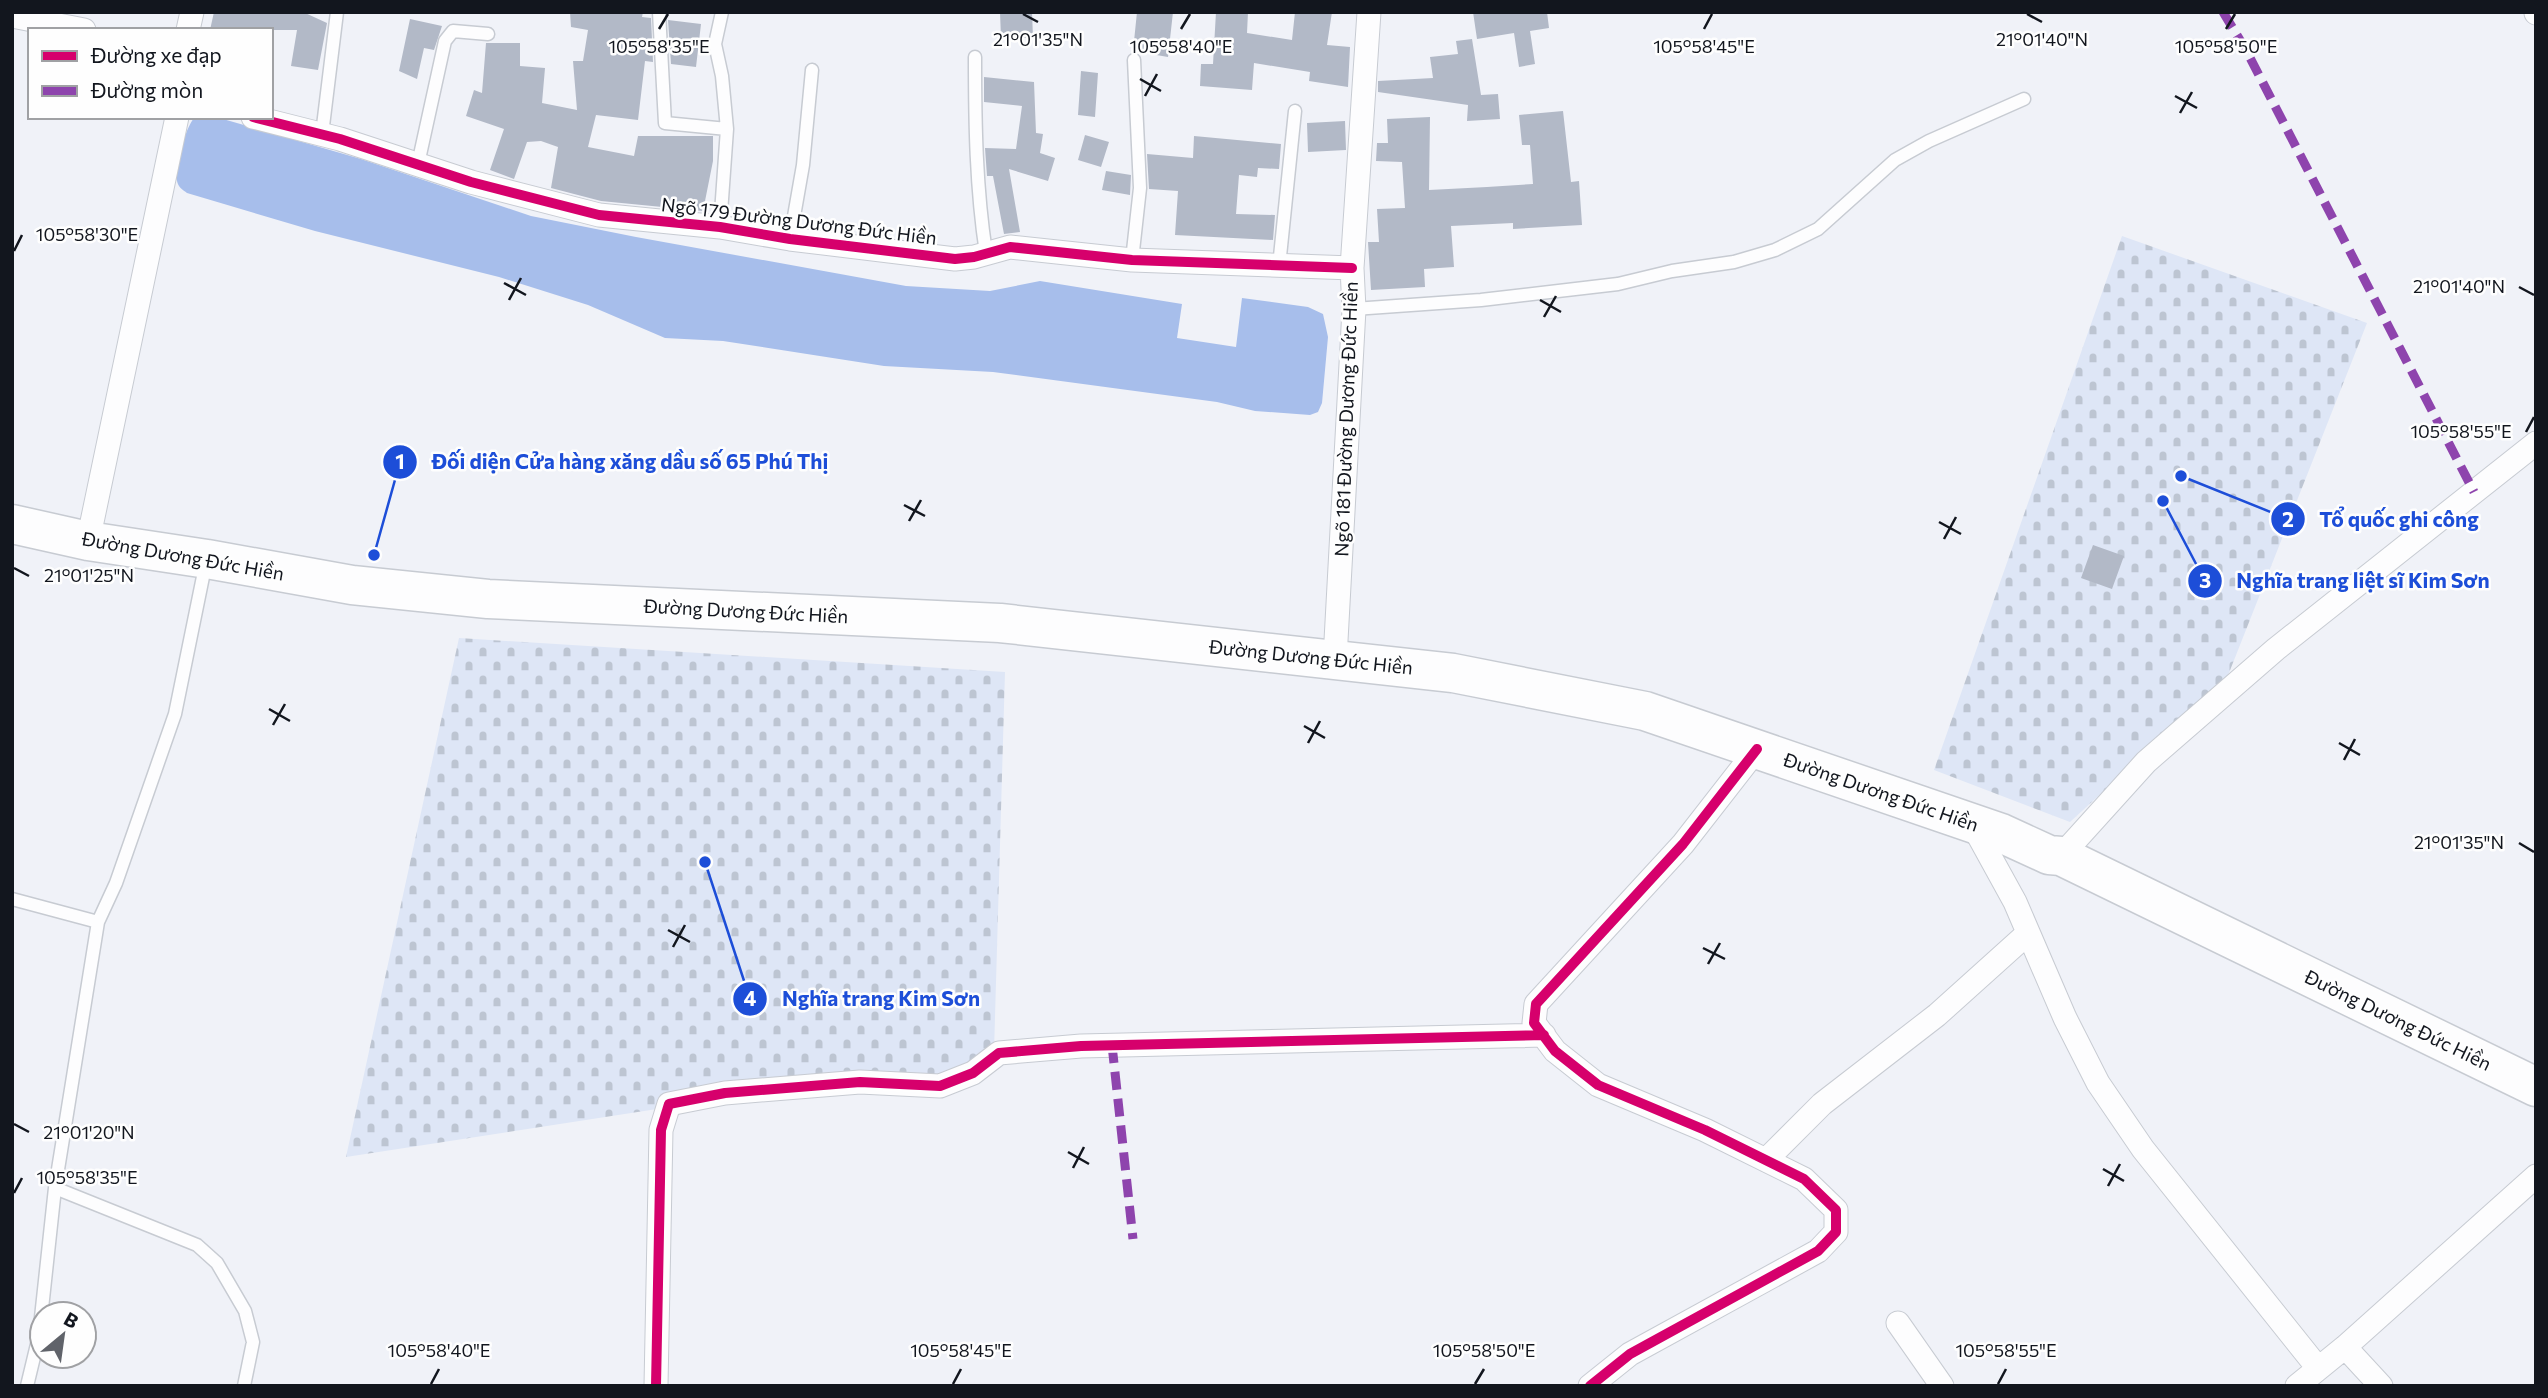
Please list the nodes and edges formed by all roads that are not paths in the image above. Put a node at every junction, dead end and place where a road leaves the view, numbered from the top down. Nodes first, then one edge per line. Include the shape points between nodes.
1 (337, 12) edge
2 (659, 12) edge
3 (722, 12) edge
4 (1369, 12) edge
5 (12, 16) edge
6 (75, 28) edge
7 (488, 34) dead end
8 (975, 58) dead end
9 (1133, 60) dead end
10 (812, 70) dead end
11 (2024, 99) dead end
12 (1295, 111) dead end
13 (177, 119) edge
14 (261, 119) edge
15 (727, 129) junction
16 (322, 134) junction
17 (418, 164) junction
18 (720, 227) junction
19 (790, 239) junction
20 (986, 253) junction
21 (1132, 260) junction
22 (1279, 265) junction
23 (1352, 268) junction
24 (1354, 309) junction
25 (2536, 443) edge
26 (12, 524) edge
27 (88, 541) junction
28 (207, 559) junction
29 (1335, 659) junction
30 (1757, 749) junction
31 (1970, 822) junction
32 (2061, 856) junction
33 (12, 899) edge
34 (98, 922) junction
35 (2027, 934) junction
36 (1544, 1035) junction
37 (2536, 1087) edge
38 (1766, 1160) junction
39 (2536, 1177) edge
40 (55, 1188) junction
41 (1898, 1323) dead end
42 (2345, 1346) junction
43 (2318, 1368) junction
44 (27, 1386) edge
45 (244, 1386) edge
46 (656, 1386) edge
47 (1590, 1386) edge
48 (1942, 1386) edge
49 (2297, 1386) edge
50 (2381, 1386) edge

1 - 16 lane
2 - 15 lane via 665,123
3 - 15 lane via 715,44
4 - 23 street, Ngõ 181 Đường Dương Đức Hiền
5 - 6 street
7 - 17 lane via 453,31 448,36
8 - 20 lane via 975,146
9 - 21 lane via 1140,188
10 - 19 lane
11 - 24 lane via 1895,160 1818,229 1775,250 1618,284
12 - 22 lane
13 - 27 street
14 - 16 street, Ngõ 179 Đường Dương Đức Hiền
15 - 18 lane
16 - 17 street, Ngõ 179 Đường Dương Đức Hiền
17 - 18 street, Ngõ 179 Đường Dương Đức Hiền via 599,215
18 - 19 street, Ngõ 179 Đường Dương Đức Hiền
19 - 20 street, Ngõ 179 Đường Dương Đức Hiền via 955,259
20 - 21 street, Ngõ 179 Đường Dương Đức Hiền via 1010,247
21 - 22 street, Ngõ 179 Đường Dương Đức Hiền
22 - 23 street, Ngõ 179 Đường Dương Đức Hiền
23 - 24 street, Ngõ 181 Đường Dương Đức Hiền
24 - 29 street, Ngõ 181 Đường Dương Đức Hiền
25 - 32 street via 2276,649 2156,753
26 - 27 highway, Đường Dương Đức Hiền
27 - 28 highway, Đường Dương Đức Hiền
28 - 29 highway, Đường Dương Đức Hiền via 352,585 488,599 1000,623
28 - 34 lane via 175,714
29 - 30 highway, Đường Dương Đức Hiền via 1453,673 1645,711
30 - 31 highway, Đường Dương Đức Hiền
30 - 36 street via 1684,844 1535,1004 1534,1023
31 - 32 highway, Đường Dương Đức Hiền
31 - 35 street via 2015,902
32 - 37 highway, Đường Dương Đức Hiền
33 - 34 lane
34 - 40 lane
35 - 38 street via 1937,1015 1822,1104
35 - 43 street via 2098,1083 2143,1149
36 - 38 street via 1555,1051 1598,1085
36 - 46 street via 1081,1046 999,1053 973,1073 940,1086 860,1082 725,1093 669,1104 661,1130
38 - 47 street via 1804,1179 1836,1210 1836,1232 1818,1251 1630,1353
39 - 42 street
40 - 44 lane via 39,1336
40 - 45 lane via 197,1245 217,1263 245,1311 253,1342
41 - 48 street
42 - 43 street
42 - 50 street
43 - 49 street

